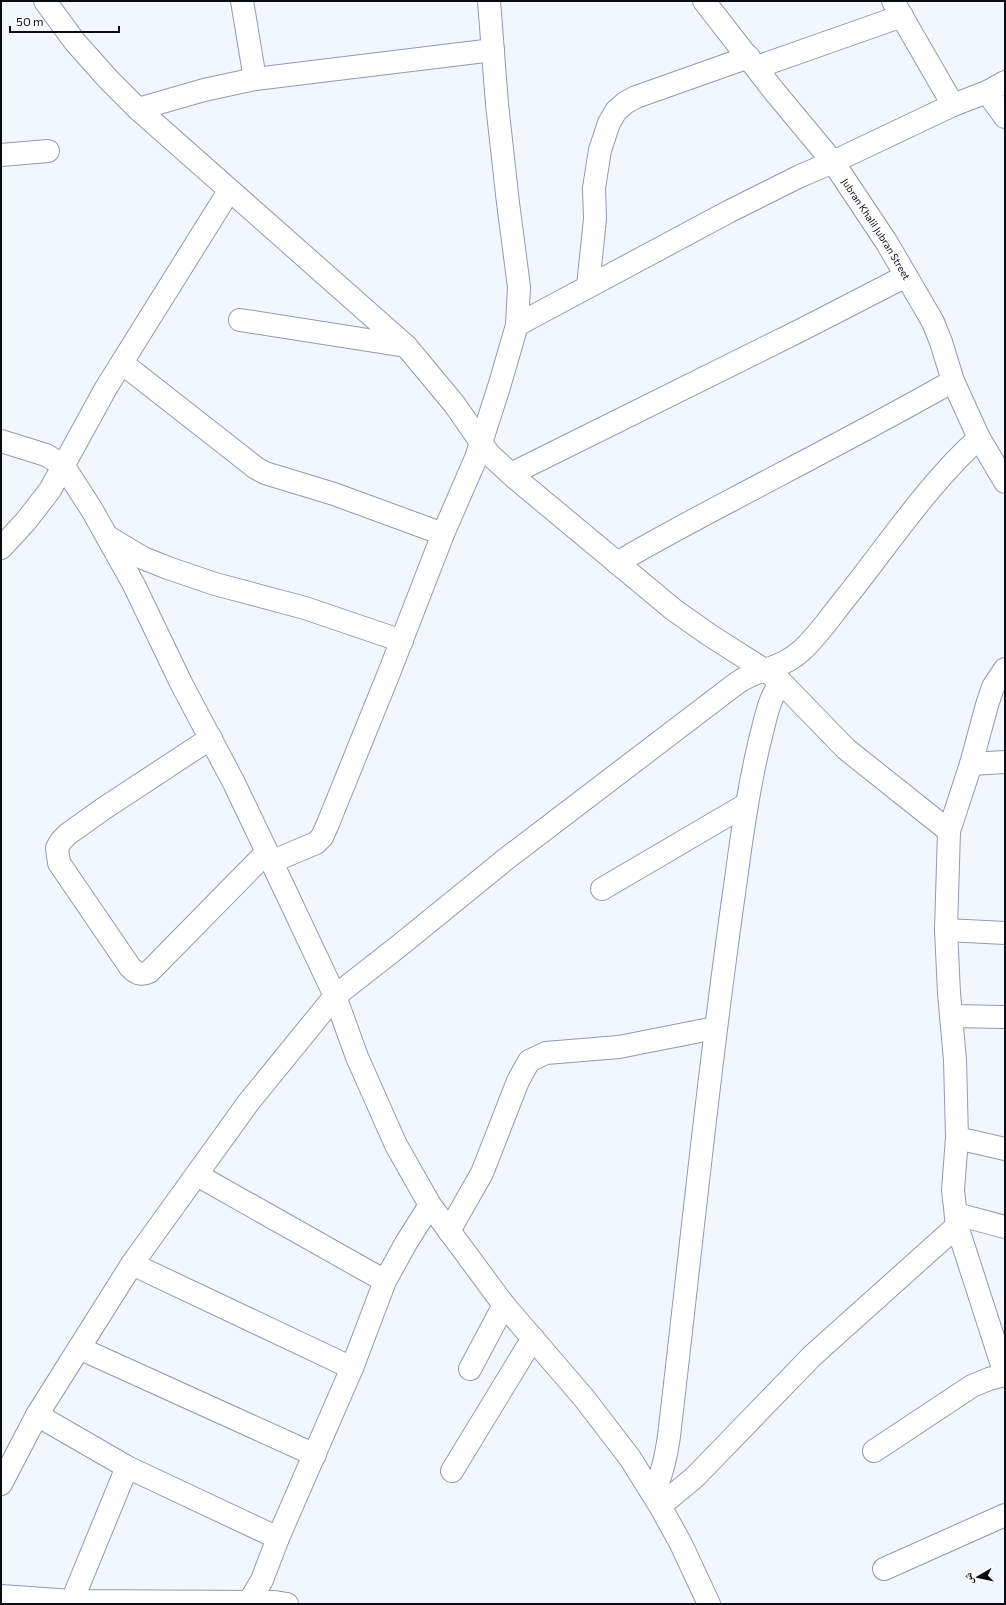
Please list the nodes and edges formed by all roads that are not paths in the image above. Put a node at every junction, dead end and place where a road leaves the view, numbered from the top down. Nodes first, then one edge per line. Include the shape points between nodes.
1 (45, 1) edge
2 (242, 1) edge
3 (489, 1) edge
4 (704, 1) edge
5 (898, 8) edge
6 (493, 50) junction
7 (753, 62) junction
8 (255, 79) junction
9 (996, 87) edge
10 (953, 105) junction
11 (138, 109) junction
12 (1005, 117) edge
13 (48, 151) dead end
14 (1, 155) edge
15 (833, 162) junction
16 (229, 191) junction
17 (906, 276) junction
18 (588, 286) junction
19 (240, 320) dead end
20 (517, 325) junction
21 (406, 346) junction
22 (122, 363) junction
23 (953, 381) junction
24 (979, 438) junction
25 (1, 441) edge
26 (482, 443) junction
27 (63, 465) junction
28 (511, 474) junction
29 (1005, 482) edge
30 (443, 534) junction
31 (106, 536) junction
32 (1, 548) edge
33 (617, 564) junction
34 (402, 641) junction
35 (1005, 669) edge
36 (773, 677) junction
37 (211, 738) junction
38 (1005, 762) edge
39 (971, 764) junction
40 (748, 804) junction
41 (949, 831) junction
42 (269, 857) junction
43 (602, 889) dead end
44 (946, 930) junction
45 (1005, 933) edge
46 (335, 996) junction
47 (951, 1016) junction
48 (1005, 1017) edge
49 (715, 1028) junction
50 (957, 1138) junction
51 (1005, 1149) edge
52 (198, 1175) junction
53 (430, 1205) junction
54 (956, 1220) junction
55 (1005, 1227) edge
56 (449, 1231) junction
57 (132, 1264) junction
58 (385, 1281) junction
59 (504, 1305) junction
60 (533, 1338) junction
61 (80, 1348) junction
62 (352, 1368) junction
63 (470, 1369) dead end
64 (1005, 1375) edge
65 (37, 1415) junction
66 (874, 1451) dead end
67 (315, 1455) junction
68 (127, 1467) junction
69 (452, 1471) dead end
70 (1, 1484) edge
71 (657, 1500) junction
72 (1005, 1515) edge
73 (278, 1538) junction
74 (884, 1569) dead end
75 (1, 1596) edge
76 (72, 1601) junction
77 (249, 1602) junction
78 (117, 1603) edge
79 (287, 1604) edge
80 (709, 1604) edge

1 - 11 street via 75,42
2 - 8 street
3 - 6 street
4 - 7 street, Jubran Khalil Jubran Street
5 - 7 street
5 - 10 street
6 - 8 street
6 - 20 street via 519,287
7 - 15 street, Jubran Khalil Jubran Street
7 - 18 street via 636,97 616,111 608,123 600,150 594,188
8 - 11 street via 204,90
9 - 10 street
9 - 12 street
10 - 15 street
11 - 16 street
13 - 14 street
15 - 17 street, Jubran Khalil Jubran Street
15 - 18 street via 728,212
16 - 21 street
16 - 22 street
17 - 23 street, Jubran Khalil Jubran Street via 933,322
17 - 28 street
18 - 20 street
19 - 21 street
20 - 26 street
21 - 26 street via 455,405
22 - 27 street
22 - 30 street via 265,473 334,494
23 - 24 street, Jubran Khalil Jubran Street
23 - 33 street via 705,513
24 - 29 street, Jubran Khalil Jubran Street
24 - 36 street via 941,477 826,623
25 - 27 street via 46,455
26 - 28 street via 489,454
26 - 30 street
27 - 31 street
27 - 32 street via 50,490
28 - 33 street
30 - 34 street
31 - 34 street via 143,558 168,568 215,584 305,608
31 - 37 street
33 - 36 street via 674,610
34 - 42 street via 322,836 309,847
35 - 39 street via 993,687
36 - 40 street via 775,690 769,703 755,761
36 - 41 street via 846,749
36 - 46 street via 752,674 736,683 506,859
37 - 42 street
37 - 42 street via 103,808 68,834 57,848 58,863 130,967 135,972 144,974
38 - 39 street
39 - 41 street
40 - 43 street
40 - 49 street
41 - 44 street
42 - 46 street
44 - 45 street
44 - 47 street
46 - 52 street via 248,1102
46 - 53 street via 357,1057 396,1145
47 - 48 street
47 - 50 street
49 - 56 street via 619,1047 546,1053 529,1062 518,1081 482,1173
49 - 71 street via 669,1436
50 - 51 street
50 - 54 street via 953,1190
52 - 57 street
52 - 58 street
53 - 56 street
53 - 58 street
54 - 55 street
54 - 64 street
54 - 71 street via 812,1356 695,1477
56 - 59 street
57 - 61 street
57 - 62 street
58 - 62 street
59 - 60 street
59 - 63 street
60 - 69 street
60 - 71 street via 612,1434
61 - 65 street
61 - 67 street
62 - 67 street
64 - 66 street via 972,1386
65 - 68 street
65 - 70 street
67 - 73 street
68 - 73 street
68 - 76 street
71 - 80 street
72 - 74 street
73 - 77 street via 262,1580
75 - 76 street
76 - 78 street
77 - 78 street
77 - 79 street

